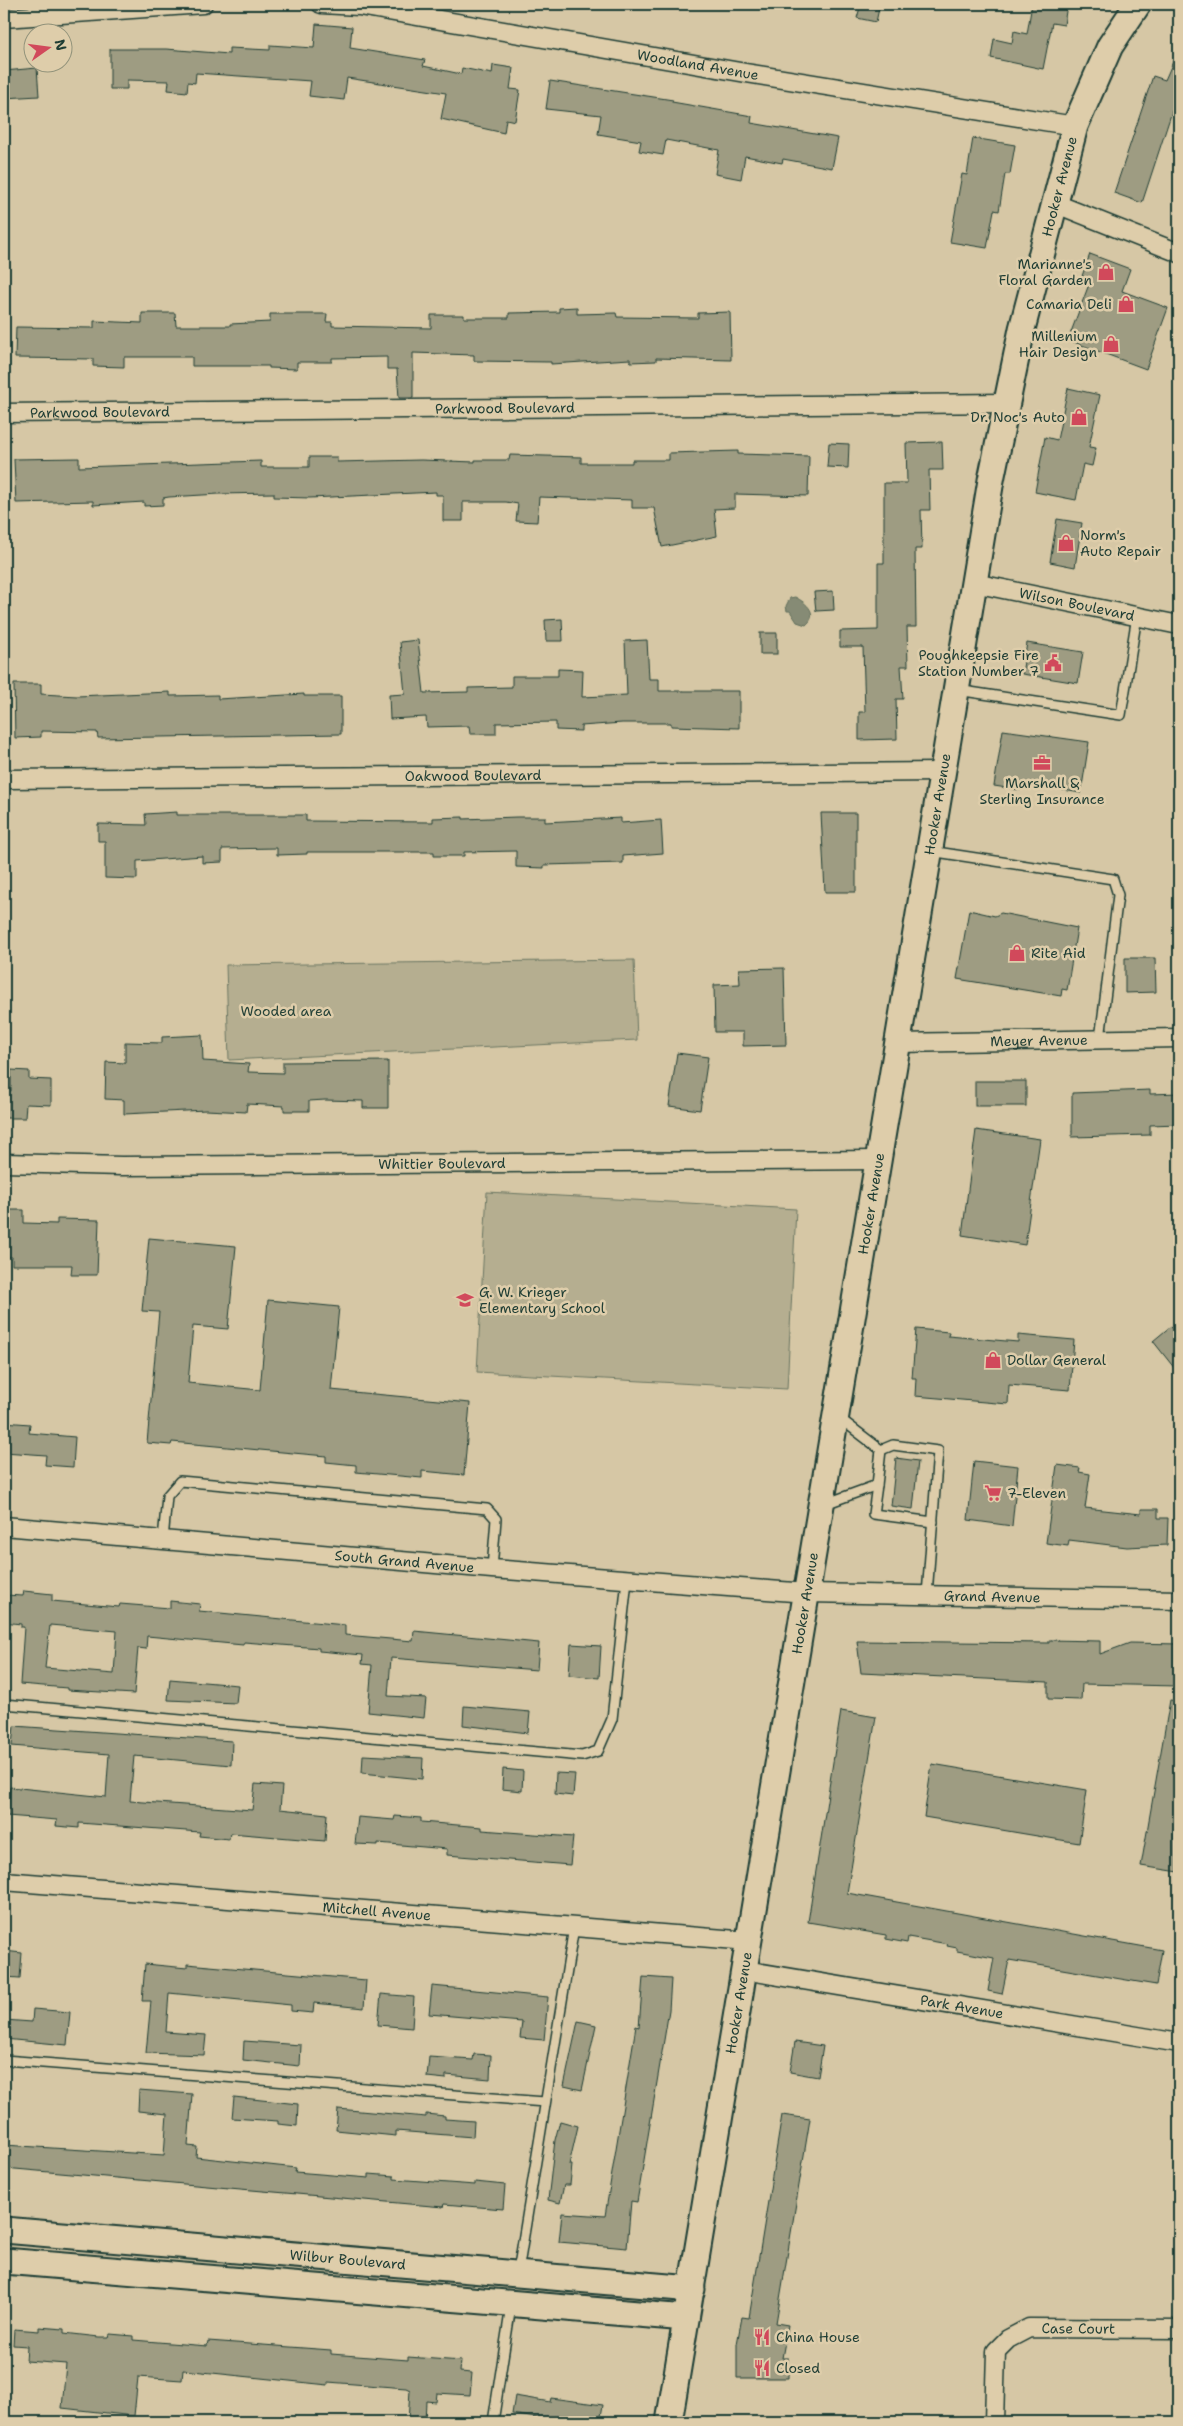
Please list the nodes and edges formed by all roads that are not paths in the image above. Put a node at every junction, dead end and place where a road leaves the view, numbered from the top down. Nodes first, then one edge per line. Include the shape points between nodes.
1 (203, 4) edge
2 (321, 4) edge
3 (1138, 4) edge
4 (4, 18) edge
5 (1075, 126) junction
6 (1054, 203) junction
7 (1179, 253) edge
8 (1006, 403) junction
9 (4, 413) edge
10 (974, 583) junction
11 (1138, 616) junction
12 (1179, 624) edge
13 (956, 690) junction
14 (943, 772) junction
15 (4, 779) edge
16 (930, 851) junction
17 (1179, 1038) edge
18 (1100, 1040) junction
19 (898, 1043) junction
20 (878, 1160) junction
21 (4, 1164) edge
22 (836, 1416) junction
23 (881, 1450) junction
24 (877, 1485) junction
25 (821, 1505) junction
26 (933, 1522) junction
27 (4, 1526) edge
28 (164, 1540) junction
29 (492, 1569) junction
30 (627, 1580) junction
31 (806, 1593) junction
32 (927, 1595) junction
33 (1179, 1600) edge
34 (4, 1704) edge
35 (4, 1881) edge
36 (574, 1927) junction
37 (749, 1940) junction
38 (744, 1970) junction
39 (1179, 2043) edge
40 (4, 2060) edge
41 (546, 2102) junction
42 (4, 2230) edge
43 (4, 2261) edge
44 (518, 2274) junction
45 (692, 2288) junction
46 (512, 2303) junction
47 (686, 2318) junction
48 (1179, 2329) edge
49 (493, 2422) edge
50 (669, 2422) edge
51 (994, 2422) edge

1 - 4 street
2 - 5 street, Woodland Avenue via 359,6
3 - 5 street, Hooker Avenue via 1110,46
5 - 6 street, Hooker Avenue
6 - 7 street
6 - 8 street, Hooker Avenue
8 - 9 street, Parkwood Boulevard
8 - 10 street, Hooker Avenue
10 - 11 street, Wilson Boulevard
10 - 13 street, Hooker Avenue
11 - 12 street, Wilson Boulevard
11 - 13 lane via 1122,714
13 - 14 street, Hooker Avenue
14 - 15 street, Oakwood Boulevard
14 - 16 street, Hooker Avenue
16 - 18 lane via 1114,879 1118,895
16 - 19 street, Hooker Avenue
17 - 18 street, Meyer Avenue
18 - 19 street, Meyer Avenue
19 - 20 street, Hooker Avenue
20 - 21 street, Whittier Boulevard via 122,1166
20 - 22 street, Hooker Avenue
22 - 23 lane
22 - 25 street, Hooker Avenue
23 - 24 lane
23 - 26 lane via 893,1445 938,1451
24 - 25 lane
24 - 26 lane via 873,1514
25 - 31 street, Hooker Avenue
26 - 32 lane
27 - 28 street, South Grand Avenue
28 - 29 street, South Grand Avenue
28 - 29 lane via 167,1496 180,1481 487,1509 496,1519
29 - 30 street, South Grand Avenue
30 - 31 street, South Grand Avenue
30 - 34 lane via 612,1719 598,1752 582,1756
31 - 32 street, Grand Avenue
31 - 37 street, Hooker Avenue
32 - 33 street, Grand Avenue
35 - 36 street, Mitchell Avenue
36 - 37 street, Mitchell Avenue
36 - 41 lane
37 - 38 street, Hooker Avenue
38 - 39 street, Park Avenue
38 - 45 street, Hooker Avenue
40 - 41 lane
41 - 44 lane
42 - 44 street, Wilbur Boulevard
43 - 46 street
44 - 45 street, Wilbur Boulevard
45 - 47 street, Hooker Avenue
46 - 47 street
46 - 49 lane
47 - 50 street, Hooker Avenue
48 - 51 street, Case Court via 1029,2328 1008,2338 996,2350

